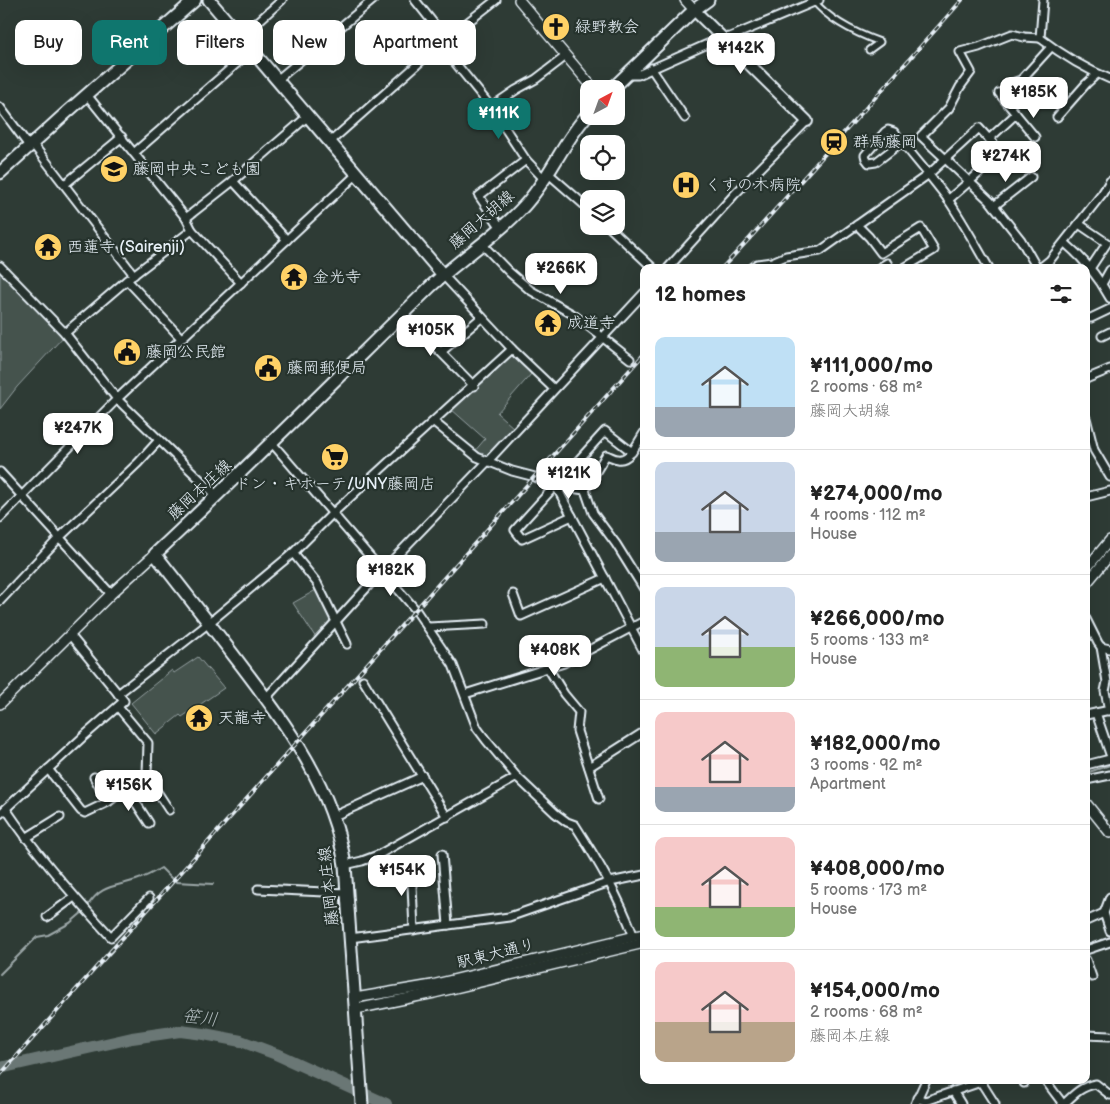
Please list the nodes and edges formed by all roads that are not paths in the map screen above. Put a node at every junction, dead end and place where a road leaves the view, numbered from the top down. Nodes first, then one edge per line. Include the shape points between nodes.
1 (195, 0) edge
2 (209, 0) edge
3 (282, 0) edge
4 (372, 0) edge
5 (415, 0) edge
6 (496, 0) edge
7 (519, 0) edge
8 (685, 0) edge
9 (708, 0) edge
10 (1043, 0) edge
11 (815, 1) edge
12 (694, 10) junction
13 (226, 20) edge
14 (260, 20) edge
15 (431, 20) edge
16 (470, 20) edge
17 (721, 38) junction
18 (1040, 38) junction
19 (1051, 46) junction
20 (869, 50) dead end
21 (566, 56) junction
22 (263, 63) edge
23 (235, 65) edge
24 (416, 65) edge
25 (457, 65) edge
26 (651, 68) junction
27 (628, 72) junction
28 (1097, 74) junction
29 (1110, 79) edge
30 (277, 80) junction
31 (586, 80) edge
32 (620, 80) edge
33 (1012, 83) dead end
34 (999, 93) dead end
35 (87, 95) junction
36 (0, 107) edge
37 (491, 107) junction
38 (1016, 114) junction
39 (308, 116) junction
40 (1057, 117) dead end
41 (685, 118) dead end
42 (807, 121) joint
43 (580, 125) edge
44 (122, 137) junction
45 (1035, 137) dead end
46 (989, 139) junction
47 (330, 142) junction
48 (902, 142) junction
49 (31, 145) junction
50 (134, 153) junction
51 (945, 159) junction
52 (526, 160) junction
53 (0, 173) edge
54 (357, 174) junction
55 (929, 174) junction
56 (547, 177) junction
57 (1031, 177) dead end
58 (233, 181) junction
59 (1110, 181) edge
60 (970, 182) junction
61 (65, 184) junction
62 (948, 200) junction
63 (580, 202) edge
64 (994, 206) junction
65 (186, 218) junction
66 (1079, 224) junction
67 (857, 225) junction
68 (501, 228) junction
69 (192, 230) junction
70 (618, 235) edge
71 (287, 240) junction
72 (1065, 242) junction
73 (481, 243) junction
74 (881, 253) junction
75 (649, 264) edge
76 (672, 264) edge
77 (757, 264) edge
78 (887, 264) edge
79 (911, 264) edge
80 (987, 264) edge
81 (1036, 264) edge
82 (1044, 264) edge
83 (1087, 264) edge
84 (0, 266) edge
85 (1090, 267) joint
86 (1110, 270) edge
87 (134, 275) junction
88 (443, 275) junction
89 (127, 280) junction
90 (241, 283) junction
91 (1106, 288) edge
92 (640, 297) edge
93 (1110, 298) edge
94 (1110, 309) edge
95 (403, 314) junction
96 (482, 317) junction
97 (1090, 318) dead end
98 (1110, 332) edge
99 (65, 333) junction
100 (1102, 336) dead end
101 (181, 338) junction
102 (602, 338) junction
103 (512, 348) junction
104 (441, 352) junction
105 (630, 359) dead end
106 (1110, 369) edge
107 (1090, 377) edge
108 (474, 386) junction
109 (554, 389) junction
110 (117, 399) junction
111 (434, 422) junction
112 (1090, 437) edge
113 (640, 439) edge
114 (159, 440) junction
115 (272, 443) junction
116 (632, 452) junction
117 (488, 461) junction
118 (0, 472) edge
119 (1110, 477) edge
120 (556, 486) junction
121 (585, 490) junction
122 (1110, 490) edge
123 (22, 496) junction
124 (217, 496) junction
125 (1090, 496) edge
126 (333, 513) junction
127 (572, 516) junction
128 (0, 518) edge
129 (59, 538) junction
130 (1110, 540) edge
131 (293, 553) junction
132 (155, 554) junction
133 (1110, 555) edge
134 (1090, 564) edge
135 (382, 571) junction
136 (605, 578) junction
137 (1090, 579) edge
138 (640, 582) edge
139 (110, 594) junction
140 (513, 594) dead end
141 (0, 601) edge
142 (336, 622) junction
143 (208, 623) junction
144 (640, 623) edge
145 (485, 624) dead end
146 (428, 627) junction
147 (1090, 627) edge
148 (632, 628) junction
149 (70, 635) junction
150 (347, 644) dead end
151 (640, 644) edge
152 (1101, 647) junction
153 (1110, 648) edge
154 (548, 668) junction
155 (364, 680) dead end
156 (118, 694) junction
157 (465, 694) junction
158 (2, 697) edge
159 (266, 698) junction
160 (118, 707) junction
161 (1110, 711) edge
162 (1096, 713) junction
163 (1090, 714) edge
164 (640, 735) edge
165 (1110, 754) edge
166 (1110, 758) edge
167 (1090, 764) edge
168 (589, 767) junction
169 (48, 769) junction
170 (146, 775) junction
171 (1110, 775) edge
172 (423, 776) junction
173 (94, 777) dead end
174 (517, 777) junction
175 (1090, 779) edge
176 (127, 788) junction
177 (599, 799) dead end
178 (108, 802) junction
179 (1090, 808) edge
180 (169, 810) dead end
181 (3, 812) edge
182 (334, 816) junction
183 (60, 817) dead end
184 (446, 817) junction
185 (149, 823) dead end
186 (1110, 833) edge
187 (26, 838) junction
188 (442, 854) dead end
189 (411, 863) dead end
190 (345, 865) junction
191 (640, 876) edge
192 (610, 882) junction
193 (258, 889) dead end
194 (347, 893) junction
195 (1110, 896) edge
196 (74, 898) junction
197 (149, 898) dead end
198 (1104, 913) junction
199 (47, 918) dead end
200 (1090, 919) edge
201 (448, 925) junction
202 (414, 930) junction
203 (1110, 931) edge
204 (639, 936) edge
205 (350, 938) junction
206 (1110, 942) edge
207 (640, 944) edge
208 (1090, 949) edge
209 (1090, 971) edge
210 (1092, 977) dead end
211 (356, 1004) junction
212 (1090, 1034) edge
213 (1110, 1036) edge
214 (924, 1084) edge
215 (974, 1084) edge
216 (982, 1084) edge
217 (1047, 1084) edge
218 (953, 1090) junction
219 (1110, 1095) edge
220 (916, 1101) edge
221 (926, 1102) edge
222 (362, 1103) edge
223 (961, 1104) edge
224 (995, 1104) edge
225 (1064, 1104) edge

1 - 35 main road
2 - 13 main road
3 - 14 street
4 - 30 street
5 - 15 street
6 - 16 street
7 - 21 street
8 - 12 street
9 - 12 main road
10 - 18 street
11 - 17 street
11 - 20 street via 830,17 880,42
12 - 17 main road
12 - 27 main road
17 - 26 street
17 - 42 main road
18 - 19 street
18 - 51 street via 1012,34 960,52 971,72 948,108 921,136
19 - 28 street
19 - 33 street via 1020,80
21 - 31 street
21 - 37 street
22 - 30 main road
23 - 50 street
24 - 47 street
25 - 37 street
26 - 27 street via 638,75
26 - 41 street
27 - 32 main road
28 - 29 street
28 - 40 street
30 - 39 main road
34 - 38 street
35 - 44 street
35 - 49 main road
36 - 49 street
37 - 52 street
38 - 45 street
38 - 46 street
39 - 47 main road
39 - 58 street
42 - 76 street via 738,190
43 - 56 main road, 藤岡大胡線
44 - 50 street
44 - 61 street
46 - 51 street via 979,128
46 - 60 street via 1002,153
47 - 54 main road
48 - 48 street via 876,162 869,163 866,159 865,155 888,130
48 - 55 street
49 - 53 main road
49 - 61 street
50 - 65 street
51 - 55 street
51 - 60 street
52 - 56 street
52 - 68 street via 479,196
54 - 71 street
54 - 88 main road
55 - 62 street
55 - 67 street
56 - 63 street
56 - 68 main road, 藤岡大胡線 via 525,206
57 - 64 street
58 - 65 street
58 - 71 street
59 - 66 street
60 - 62 street
60 - 64 street
61 - 87 street
62 - 80 street
64 - 81 street
65 - 69 street
66 - 72 street
66 - 85 street via 1107,243
67 - 74 street
67 - 77 street via 820,251
68 - 73 main road, 藤岡大胡線
69 - 87 street
69 - 90 street
70 - 75 street
71 - 90 street
72 - 82 street
72 - 83 street
73 - 88 main road, 藤岡大胡線
73 - 102 street via 530,290 574,315
74 - 78 street
74 - 79 street via 921,228 934,250
84 - 99 street
85 - 91 street
86 - 91 street
87 - 89 street
88 - 95 main road, 藤岡本庄線
88 - 96 street
89 - 99 street
89 - 101 street
90 - 101 street
91 - 93 street
92 - 102 street
94 - 97 street
95 - 104 street
95 - 115 main road, 藤岡本庄線
96 - 103 street
96 - 104 street
98 - 100 street
99 - 110 street
101 - 110 street
102 - 105 street
102 - 109 street
103 - 108 street
103 - 109 street
104 - 108 street
106 - 107 street
108 - 111 street
109 - 117 street
110 - 114 street
110 - 123 street
111 - 117 street via 477,457
111 - 126 street
112 - 119 street
113 - 116 street
114 - 124 street
114 - 129 street
115 - 124 main road, 藤岡本庄線
115 - 126 street
116 - 120 street via 604,431
116 - 121 street via 619,460 606,455
117 - 120 street
117 - 135 street
118 - 123 street
120 - 121 street
120 - 127 street
120 - 127 street via 515,530 522,539
121 - 138 street via 593,513
122 - 125 street
123 - 128 street
123 - 129 street
124 - 132 main road, 藤岡本庄線
126 - 131 street
126 - 135 street
127 - 136 street
129 - 139 street
129 - 141 street
130 - 134 street
131 - 142 street via 317,582
131 - 143 street
132 - 139 street
132 - 143 main road, 藤岡本庄線
133 - 137 street
135 - 142 street
135 - 146 street
136 - 140 street via 521,616
136 - 148 street
139 - 149 street
142 - 150 street
142 - 159 street
143 - 156 street
143 - 159 main road, 藤岡本庄線
144 - 148 street
145 - 146 street
146 - 157 street via 453,665
147 - 152 street
148 - 151 street
148 - 154 street
149 - 156 street
149 - 158 street
152 - 153 street
152 - 161 street via 1107,682 1104,691
154 - 157 street
154 - 168 street via 580,712 577,730
155 - 172 street
156 - 160 street via 124,701
157 - 174 street via 477,728
159 - 182 main road, 藤岡本庄線 via 310,765
160 - 169 street
160 - 170 street via 148,743
161 - 162 street
162 - 163 street
162 - 165 street
164 - 168 street
166 - 167 street
168 - 177 street
169 - 178 street via 80,811 92,811
169 - 181 street
170 - 176 street
170 - 180 street
171 - 175 street
172 - 182 street
172 - 184 street
173 - 178 street
174 - 184 street
174 - 192 street via 555,813 576,825
176 - 178 street
176 - 185 street
179 - 186 street
181 - 187 street
182 - 190 main road, 藤岡本庄線
183 - 187 street
184 - 190 street via 378,856
187 - 196 street
188 - 201 street
189 - 202 street
190 - 194 main road, 藤岡本庄線
191 - 192 street
192 - 201 street via 509,917
192 - 204 street
193 - 194 street
194 - 205 main road, 藤岡本庄線
195 - 198 street
196 - 197 street via 111,937
196 - 199 street
198 - 200 street
198 - 203 street
201 - 202 street
202 - 205 street
204 - 211 street, 駅東大通り
205 - 211 main road, 藤岡本庄線
206 - 208 street
207 - 211 street, 駅東大通り via 434,993
209 - 210 street
211 - 222 main road, 藤岡本庄線
212 - 213 street
214 - 220 street
215 - 218 street
216 - 224 street
217 - 225 street
218 - 221 street
218 - 223 street
219 - 225 street via 1096,1084 1073,1094
220 - 221 street

